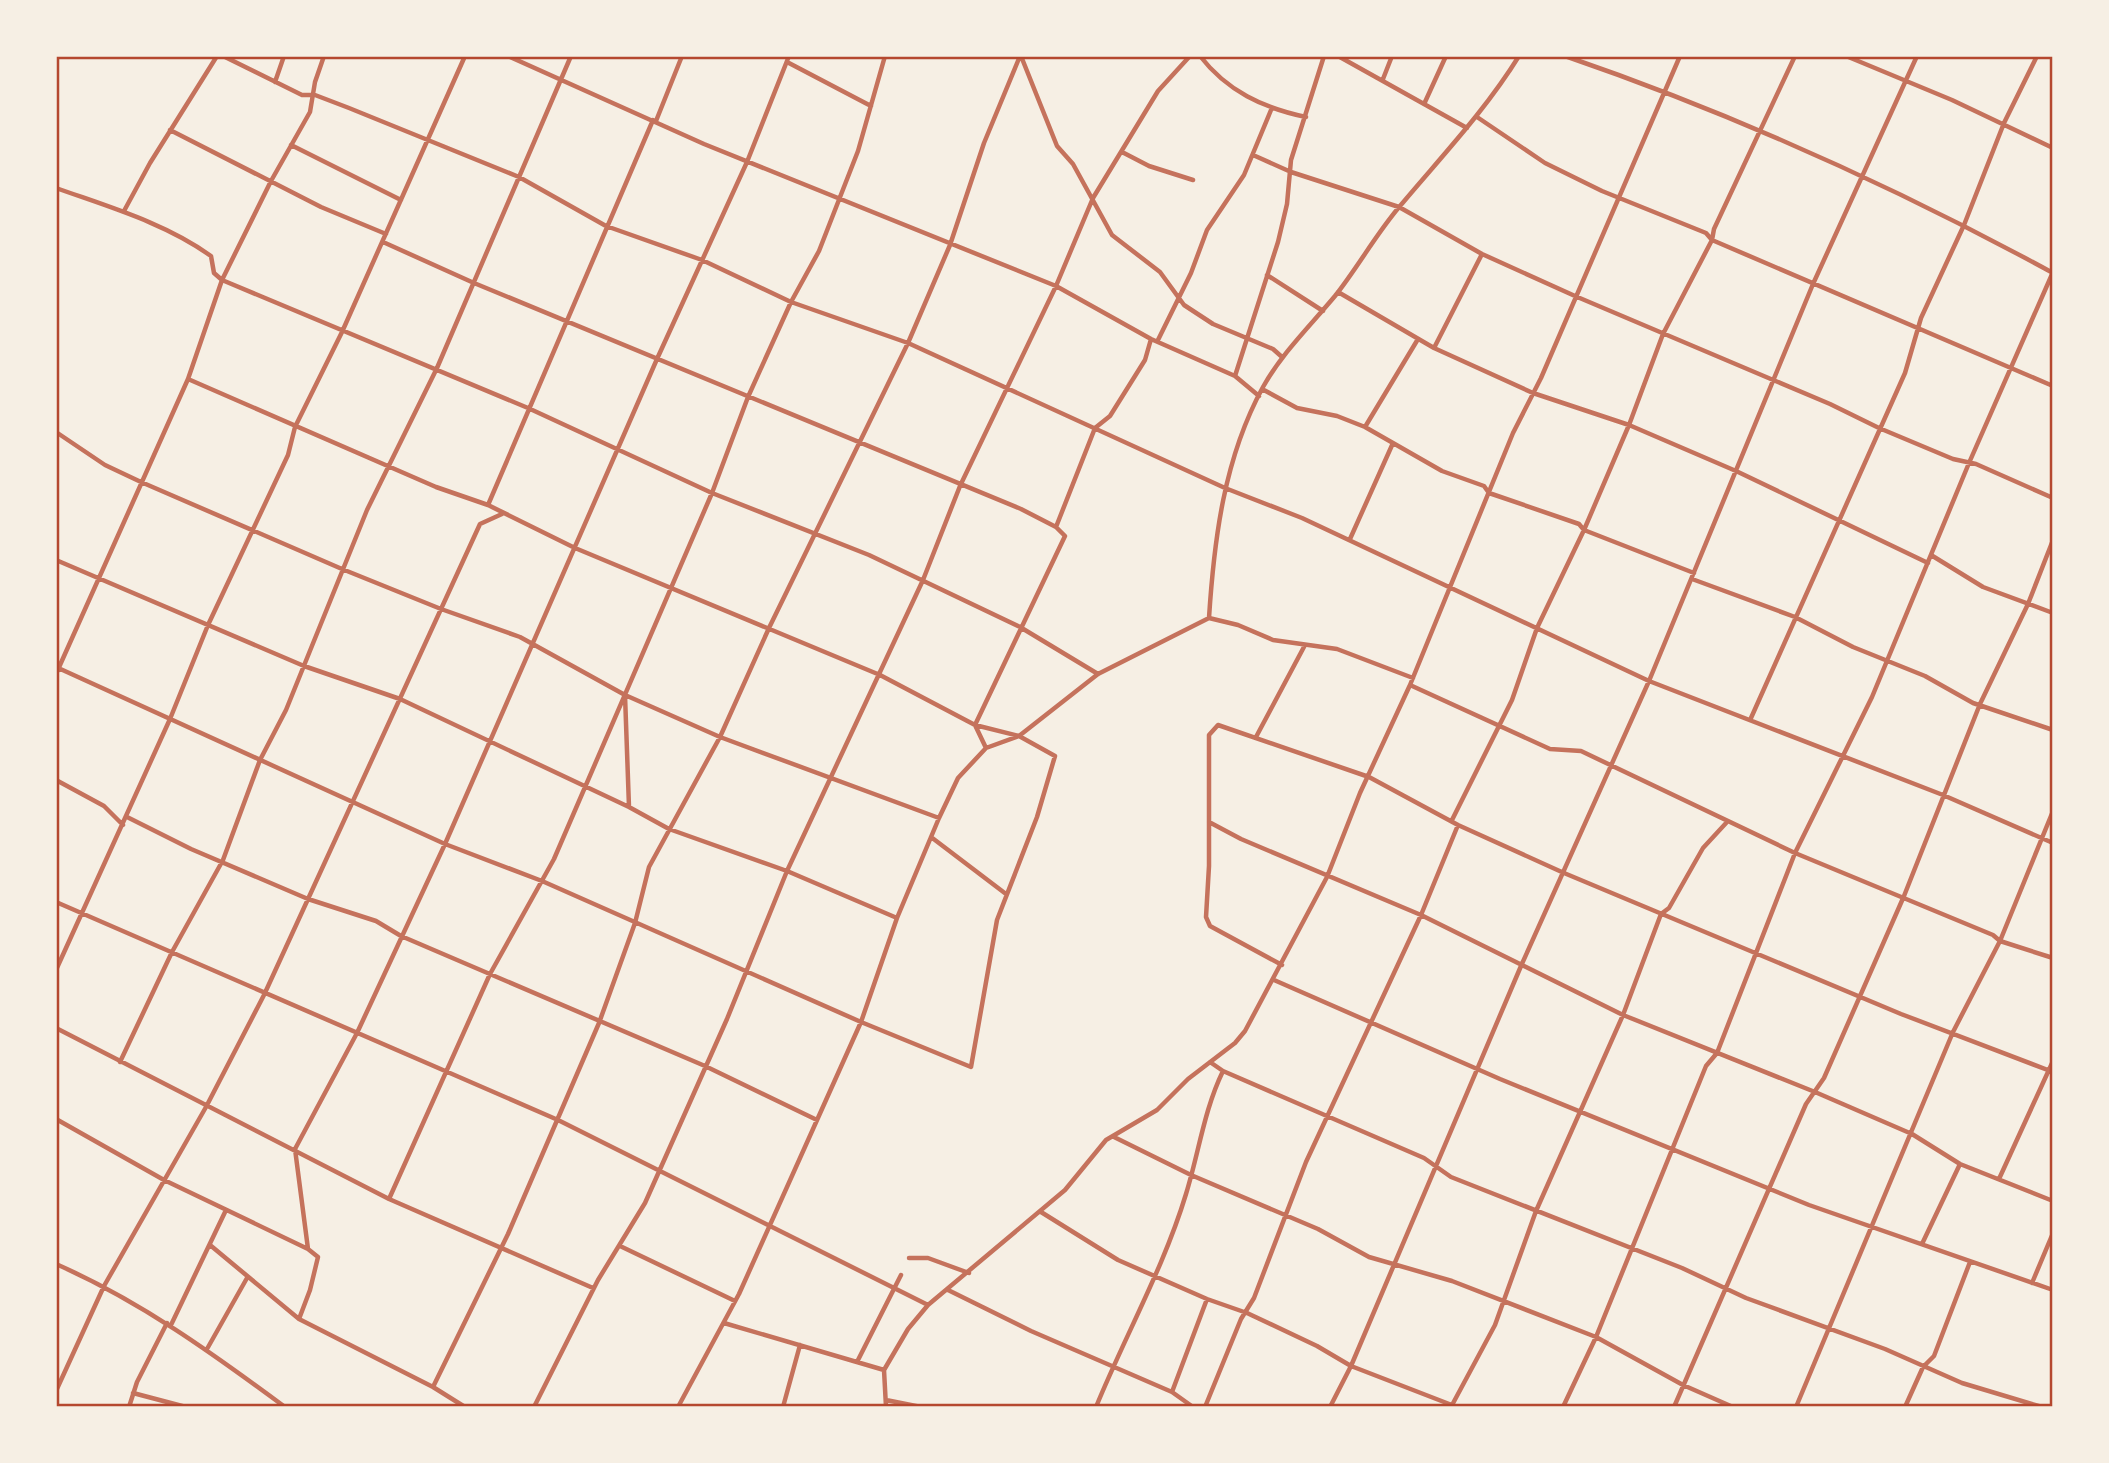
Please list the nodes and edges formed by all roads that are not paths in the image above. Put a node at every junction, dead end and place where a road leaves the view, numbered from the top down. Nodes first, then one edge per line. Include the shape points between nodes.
1 (217, 56) edge
2 (223, 56) edge
3 (284, 56) edge
4 (324, 56) edge
5 (465, 56) edge
6 (508, 56) edge
7 (571, 56) edge
8 (682, 56) edge
9 (885, 56) edge
10 (1020, 56) edge
11 (1190, 56) edge
12 (1200, 56) edge
13 (1324, 56) edge
14 (1338, 56) edge
15 (1392, 56) edge
16 (1446, 56) edge
17 (1517, 56) edge
18 (1565, 56) edge
19 (1680, 56) edge
20 (1795, 56) edge
21 (1846, 56) edge
22 (1917, 56) edge
23 (2037, 56) edge
24 (788, 59) edge
25 (561, 79) junction
26 (1383, 79) junction
27 (275, 82) junction
28 (1904, 82) junction
29 (1667, 91) junction
30 (315, 95) junction
31 (1425, 102) junction
32 (871, 106) junction
33 (1271, 110) junction
34 (1306, 117) junction
35 (1477, 117) junction
36 (654, 121) junction
37 (2004, 123) junction
38 (1467, 128) junction
39 (170, 130) junction
40 (1757, 132) junction
41 (426, 141) junction
42 (291, 145) junction
43 (2053, 148) edge
44 (1122, 152) junction
45 (1252, 155) junction
46 (747, 162) junction
47 (1291, 172) junction
48 (519, 177) junction
49 (1863, 179) junction
50 (1193, 180) dead end
51 (271, 181) junction
52 (56, 188) edge
53 (1619, 197) junction
54 (1093, 198) junction
55 (840, 199) junction
56 (401, 200) junction
57 (1399, 207) junction
58 (124, 211) junction
59 (1964, 225) junction
60 (606, 226) junction
61 (386, 234) junction
62 (1713, 240) junction
63 (383, 242) junction
64 (950, 244) junction
65 (1482, 254) junction
66 (702, 260) junction
67 (2053, 273) edge
68 (1267, 275) junction
69 (222, 280) junction
70 (474, 283) junction
71 (1813, 284) junction
72 (1056, 286) junction
73 (1338, 292) junction
74 (1575, 296) junction
75 (1178, 298) junction
76 (791, 302) junction
77 (1323, 311) junction
78 (566, 320) junction
79 (1920, 329) junction
80 (342, 332) junction
81 (1663, 334) junction
82 (1151, 339) junction
83 (1418, 339) junction
84 (1158, 340) junction
85 (1246, 340) junction
86 (908, 343) junction
87 (1434, 348) junction
88 (1282, 357) junction
89 (657, 359) junction
90 (2011, 365) junction
91 (436, 368) junction
92 (1235, 376) junction
93 (188, 379) junction
94 (1774, 382) junction
95 (2053, 386) edge
96 (1007, 388) junction
97 (1262, 389) junction
98 (1533, 393) junction
99 (1259, 396) junction
100 (748, 397) junction
101 (528, 408) junction
102 (1629, 425) junction
103 (295, 427) junction
104 (1365, 427) junction
105 (1095, 428) junction
106 (1879, 428) junction
107 (56, 432) edge
108 (1393, 443) junction
109 (860, 444) junction
110 (617, 450) junction
111 (1969, 463) junction
112 (391, 465) junction
113 (1736, 471) junction
114 (141, 482) junction
115 (960, 486) junction
116 (1225, 488) junction
117 (712, 493) junction
118 (1489, 493) junction
119 (2053, 498) edge
120 (488, 505) junction
121 (502, 514) junction
122 (1839, 521) junction
123 (1056, 527) junction
124 (1584, 530) junction
125 (251, 532) junction
126 (817, 532) junction
127 (1350, 540) junction
128 (2053, 540) edge
129 (575, 548) junction
130 (1931, 555) junction
131 (56, 560) edge
132 (1928, 563) junction
133 (342, 569) junction
134 (1693, 576) junction
135 (100, 580) junction
136 (923, 580) junction
137 (1449, 587) junction
138 (671, 588) junction
139 (2028, 604) junction
140 (441, 609) junction
141 (2053, 612) edge
142 (1795, 617) junction
143 (1209, 618) junction
144 (208, 625) junction
145 (1020, 627) junction
146 (769, 628) junction
147 (1536, 628) junction
148 (532, 645) junction
149 (1305, 645) junction
150 (1887, 658) junction
151 (303, 666) junction
152 (57, 670) edge
153 (1098, 674) junction
154 (880, 675) junction
155 (1413, 678) junction
156 (1649, 681) junction
157 (1410, 685) junction
158 (625, 695) junction
159 (400, 699) junction
160 (1980, 704) junction
161 (1751, 718) junction
162 (170, 719) junction
163 (975, 725) junction
164 (1499, 727) junction
165 (2053, 730) edge
166 (1019, 736) junction
167 (720, 737) junction
168 (1256, 737) junction
169 (489, 744) junction
170 (986, 748) junction
171 (1842, 755) junction
172 (260, 760) junction
173 (1612, 766) junction
174 (1369, 777) junction
175 (832, 779) junction
176 (56, 780) edge
177 (583, 788) junction
178 (1943, 795) junction
179 (353, 802) junction
180 (629, 807) junction
181 (2053, 811) edge
182 (127, 817) junction
183 (939, 818) junction
184 (1452, 820) junction
185 (1208, 821) junction
186 (1727, 822) junction
187 (123, 825) junction
188 (1458, 825) junction
189 (669, 829) junction
190 (931, 837) junction
191 (2044, 838) junction
192 (2053, 843) edge
193 (445, 844) junction
194 (1795, 853) junction
195 (223, 860) junction
196 (787, 871) junction
197 (1564, 873) junction
198 (1327, 877) junction
199 (542, 881) junction
200 (1006, 894) junction
201 (1904, 896) junction
202 (308, 899) junction
203 (56, 902) edge
204 (1661, 914) junction
205 (83, 915) junction
206 (1421, 915) junction
207 (897, 918) junction
208 (635, 923) junction
209 (401, 936) junction
210 (2000, 942) junction
211 (172, 952) junction
212 (1755, 953) junction
213 (2053, 958) edge
214 (1282, 965) junction
215 (1521, 967) junction
216 (56, 970) edge
217 (747, 971) junction
218 (490, 974) junction
219 (1274, 980) junction
220 (264, 995) junction
221 (1858, 995) junction
222 (1623, 1015) junction
223 (1370, 1020) junction
224 (600, 1023) junction
225 (861, 1023) junction
226 (56, 1028) edge
227 (1953, 1032) junction
228 (357, 1033) junction
229 (1717, 1053) junction
230 (2053, 1061) edge
231 (120, 1062) junction
232 (1210, 1062) junction
233 (705, 1066) junction
234 (1478, 1068) junction
235 (1223, 1071) junction
236 (2051, 1071) edge
237 (448, 1072) junction
238 (1815, 1092) junction
239 (206, 1107) junction
240 (1580, 1109) junction
241 (1330, 1116) junction
242 (56, 1119) edge
243 (558, 1120) junction
244 (817, 1120) junction
245 (1912, 1134) junction
246 (1113, 1136) junction
247 (295, 1149) junction
248 (1673, 1150) junction
249 (1959, 1164) junction
250 (1437, 1168) junction
251 (659, 1169) junction
252 (1191, 1175) junction
253 (1999, 1179) junction
254 (164, 1180) junction
255 (1771, 1188) junction
256 (389, 1199) junction
257 (2053, 1201) edge
258 (226, 1210) junction
259 (1536, 1211) junction
260 (1041, 1212) junction
261 (1285, 1216) junction
262 (769, 1228) junction
263 (1872, 1228) junction
264 (2053, 1233) edge
265 (1922, 1244) junction
266 (210, 1245) junction
267 (620, 1246) junction
268 (308, 1249) junction
269 (1631, 1249) junction
270 (500, 1250) junction
271 (909, 1258) dead end
272 (1970, 1262) junction
273 (56, 1264) edge
274 (1392, 1266) junction
275 (969, 1273) junction
276 (1154, 1274) junction
277 (901, 1275) dead end
278 (247, 1278) junction
279 (2032, 1283) junction
280 (104, 1286) junction
281 (593, 1288) junction
282 (894, 1288) junction
283 (1724, 1289) junction
284 (948, 1290) junction
285 (2053, 1290) edge
286 (1207, 1299) junction
287 (735, 1300) junction
288 (1503, 1303) junction
289 (928, 1305) junction
290 (1247, 1312) junction
291 (299, 1319) junction
292 (724, 1323) junction
293 (169, 1324) junction
294 (1829, 1328) junction
295 (1596, 1337) junction
296 (800, 1345) junction
297 (207, 1349) junction
298 (858, 1362) junction
299 (1113, 1365) junction
300 (1351, 1366) junction
301 (1923, 1367) junction
302 (884, 1370) junction
303 (1683, 1385) junction
304 (433, 1387) junction
305 (56, 1391) edge
306 (1172, 1392) junction
307 (133, 1393) junction
308 (274, 1399) junction
309 (886, 1400) junction
310 (1453, 1406) edge
311 (130, 1407) edge
312 (186, 1407) edge
313 (270, 1407) edge
314 (285, 1407) edge
315 (465, 1407) edge
316 (534, 1407) edge
317 (678, 1407) edge
318 (783, 1407) edge
319 (886, 1407) edge
320 (921, 1407) edge
321 (1096, 1407) edge
322 (1193, 1407) edge
323 (1205, 1407) edge
324 (1330, 1407) edge
325 (1563, 1407) edge
326 (1674, 1407) edge
327 (1733, 1407) edge
328 (1796, 1407) edge
329 (1905, 1407) edge
330 (2042, 1407) edge

1 - 39 street
2 - 27 street
3 - 27 street
4 - 30 street
5 - 41 street
6 - 25 street
7 - 25 street
8 - 36 street
9 - 32 street
10 - 54 street via 1057,146
10 - 64 street
11 - 44 street via 1158,91
12 - 33 street via 1220,81
13 - 34 street
14 - 26 street
15 - 26 street
16 - 31 street
17 - 35 street
18 - 29 street
19 - 29 street
20 - 40 street
21 - 28 street
22 - 28 street
23 - 37 street
24 - 32 street
24 - 46 street
25 - 36 street
25 - 48 street
26 - 31 street
27 - 30 street via 302,95
28 - 37 street
28 - 49 street
29 - 40 street
29 - 53 street
30 - 41 street
30 - 42 street
31 - 38 street
32 - 55 street
33 - 34 street
33 - 45 street
34 - 47 street
35 - 38 street
35 - 53 street via 1545,163
36 - 46 street
36 - 60 street
37 - 43 street
37 - 59 street
38 - 57 street
39 - 51 street
39 - 58 street
40 - 49 street
40 - 62 street
41 - 48 street
41 - 56 street
42 - 51 street
42 - 56 street
44 - 50 street
44 - 54 street
45 - 47 street
45 - 75 street via 1207,230
46 - 55 street
46 - 66 street
47 - 57 street
47 - 68 street
48 - 60 street
48 - 70 street
49 - 59 street
49 - 71 street
51 - 61 street
51 - 69 street
52 - 58 street
53 - 62 street
53 - 74 street
54 - 72 street
54 - 75 street via 1112,235 1160,272
55 - 64 street
55 - 76 street
56 - 61 street
57 - 65 street
57 - 73 street
58 - 69 street via 209,254 214,274
59 - 67 street
59 - 79 street
60 - 66 street
60 - 78 street
61 - 63 street
62 - 71 street
62 - 81 street
63 - 70 street
63 - 80 street
64 - 72 street
64 - 86 street
65 - 74 street
65 - 87 street
66 - 76 street
66 - 89 street
67 - 90 street
68 - 77 street
68 - 85 street
69 - 80 street
69 - 93 street
70 - 78 street
70 - 91 street
71 - 79 street
71 - 94 street
72 - 82 street
72 - 96 street
73 - 77 street
73 - 83 street
74 - 81 street
74 - 98 street
75 - 84 street
75 - 85 street via 1213,324
76 - 86 street
76 - 100 street
77 - 88 street
78 - 89 street
78 - 101 street
79 - 90 street
79 - 106 street
80 - 91 street
80 - 103 street
81 - 94 street
81 - 102 street
82 - 84 street
82 - 105 street via 1145,360 1117,405
83 - 87 street
83 - 104 street
84 - 92 street
85 - 88 street
85 - 92 street
86 - 96 street
86 - 109 street
87 - 98 street
88 - 97 street
89 - 100 street
89 - 110 street
90 - 95 street
90 - 111 street
91 - 101 street
91 - 112 street
92 - 99 street
93 - 103 street
93 - 114 street
94 - 106 street
94 - 113 street
96 - 105 street
96 - 115 street
97 - 99 street
97 - 104 street via 1297,408
98 - 102 street
98 - 118 street
99 - 116 street
100 - 109 street
100 - 117 street
101 - 110 street
101 - 120 street
102 - 113 street
102 - 124 street
103 - 112 street
103 - 125 street via 288,456
104 - 108 street
105 - 116 street
105 - 123 street
106 - 111 street
106 - 122 street
107 - 114 street via 105,465
108 - 118 street via 1442,471 1484,486
108 - 127 street
109 - 115 street
109 - 126 street
110 - 117 street
110 - 129 street
111 - 119 street
111 - 130 street
112 - 120 street
112 - 133 street
113 - 122 street
113 - 134 street
114 - 125 street
114 - 135 street
115 - 123 street
115 - 136 street
116 - 127 street
116 - 143 street via 1213,554
117 - 126 street
117 - 138 street
118 - 124 street via 1579,524
118 - 137 street
120 - 121 street
121 - 129 street
121 - 140 street via 480,524
122 - 132 street
122 - 142 street
123 - 145 street via 1065,536
124 - 134 street
124 - 147 street
125 - 133 street
125 - 144 street
126 - 136 street
126 - 146 street
127 - 137 street
128 - 139 street
129 - 138 street
129 - 148 street
130 - 132 street
130 - 139 street via 1973,582
131 - 135 street
132 - 150 street
133 - 140 street
133 - 151 street
134 - 142 street
134 - 156 street
135 - 144 street
135 - 152 street
136 - 145 street
136 - 154 street
137 - 147 street
137 - 155 street
138 - 146 street
138 - 158 street
139 - 141 street
139 - 160 street
140 - 148 street
140 - 159 street
142 - 150 street via 1853,647
142 - 161 street
143 - 149 street via 1273,640
143 - 153 street
144 - 151 street
144 - 162 street
145 - 153 street
145 - 163 street
146 - 154 street
146 - 167 street
147 - 156 street
147 - 164 street
148 - 158 street
148 - 169 street
149 - 155 street via 1337,649
149 - 168 street
150 - 160 street
150 - 171 street
151 - 159 street
151 - 172 street
152 - 162 street
153 - 166 street
154 - 163 street
154 - 175 street
155 - 157 street
156 - 161 street
156 - 173 street
157 - 164 street
157 - 174 street
158 - 167 street
158 - 177 street
158 - 180 street
159 - 169 street
159 - 179 street
160 - 165 street
160 - 178 street
161 - 171 street
162 - 172 street
162 - 182 street
163 - 166 street
163 - 170 street
164 - 173 street via 1550,749 1581,751
164 - 184 street
166 - 170 street
166 - 200 street via 1055,756
167 - 175 street
167 - 189 street
168 - 174 street
168 - 185 street via 1218,725 1211,730
169 - 177 street
169 - 193 street
170 - 183 street via 958,778
171 - 178 street
171 - 194 street
172 - 179 street
172 - 195 street
173 - 186 street
173 - 197 street
174 - 184 street
174 - 198 street
175 - 183 street
175 - 196 street
176 - 187 street via 104,806
177 - 180 street
177 - 199 street
178 - 191 street
178 - 201 street
179 - 193 street
179 - 202 street
180 - 189 street
181 - 191 street
182 - 187 street
182 - 195 street
183 - 190 street
184 - 188 street
185 - 198 street
185 - 214 street via 1209,925
186 - 194 street
186 - 204 street via 1703,848 1669,908
187 - 205 street
188 - 197 street
188 - 206 street
189 - 196 street
189 - 208 street via 649,867
190 - 200 street
190 - 207 street
191 - 192 street
191 - 210 street
193 - 199 street
193 - 209 street
194 - 201 street
194 - 212 street
195 - 202 street
195 - 211 street
196 - 207 street
196 - 217 street
197 - 204 street
197 - 215 street
198 - 206 street
198 - 214 street
199 - 208 street
199 - 218 street
200 - 225 street via 992,944 971,1067
201 - 210 street
201 - 221 street
202 - 209 street via 376,921
202 - 220 street
203 - 205 street
204 - 212 street
204 - 222 street
205 - 211 street
205 - 216 street
206 - 215 street
206 - 223 street
207 - 225 street
208 - 217 street
208 - 224 street
209 - 218 street
209 - 228 street
210 - 213 street
210 - 227 street
211 - 220 street
211 - 231 street
212 - 221 street
212 - 229 street
214 - 219 street
215 - 222 street
215 - 234 street
217 - 225 street
217 - 233 street
218 - 224 street
218 - 237 street
219 - 223 street
219 - 232 street via 1245,1031
220 - 228 street
220 - 239 street
221 - 227 street
221 - 238 street
222 - 229 street
222 - 240 street
223 - 234 street
223 - 241 street
224 - 233 street
224 - 243 street
225 - 244 street
226 - 231 street
227 - 236 street
227 - 245 street
228 - 237 street
228 - 247 street
229 - 238 street
229 - 248 street via 1706,1066
230 - 236 street
231 - 239 street
232 - 235 street
232 - 246 street via 1157,1110
233 - 244 street
233 - 251 street
234 - 240 street
234 - 250 street
235 - 241 street
235 - 252 street via 1206,1112
236 - 253 street
237 - 243 street
237 - 256 street
238 - 245 street
238 - 255 street
239 - 247 street
239 - 254 street
240 - 248 street
240 - 259 street
241 - 250 street
241 - 261 street
242 - 254 street
243 - 251 street
243 - 270 street
244 - 262 street
245 - 249 street
245 - 263 street
246 - 252 street
246 - 260 street
247 - 256 street
247 - 268 street
248 - 255 street
248 - 269 street
249 - 253 street
249 - 265 street
250 - 259 street
250 - 274 street
251 - 262 street
251 - 267 street
252 - 261 street
252 - 276 street
253 - 257 street
254 - 258 street
254 - 280 street
255 - 263 street
255 - 283 street
256 - 270 street
258 - 266 street
258 - 268 street
259 - 269 street
259 - 288 street
260 - 275 street
260 - 276 street via 1118,1259
261 - 274 street
261 - 290 street
262 - 282 street
262 - 287 street
263 - 265 street
263 - 294 street
264 - 279 street
265 - 272 street
266 - 278 street
266 - 293 street
267 - 281 street
267 - 287 street
268 - 291 street via 318,1256
269 - 283 street
269 - 295 street
270 - 281 street
270 - 304 street
271 - 275 street via 928,1258
272 - 279 street
272 - 301 street via 1934,1356
273 - 280 street
274 - 288 street via 1452,1281
274 - 300 street
275 - 284 street
276 - 286 street
276 - 299 street
277 - 282 street
278 - 291 street
278 - 297 street
279 - 285 street
280 - 293 street
280 - 305 street
281 - 316 street
282 - 289 street
282 - 298 street
283 - 294 street
283 - 303 street
284 - 289 street
284 - 299 street
286 - 290 street
286 - 306 street
287 - 292 street
288 - 295 street
288 - 310 street via 1483,1353
289 - 302 street
290 - 300 street
290 - 323 street
291 - 304 street
292 - 296 street
292 - 317 street
293 - 297 street
293 - 307 street
294 - 301 street
294 - 328 street
295 - 303 street
295 - 325 street
296 - 298 street
296 - 318 street
297 - 308 street
298 - 302 street
299 - 306 street
299 - 321 street
300 - 310 street
300 - 324 street
301 - 329 street
301 - 330 street
302 - 309 street
303 - 326 street
303 - 327 street
304 - 315 street
306 - 322 street
307 - 311 street
307 - 312 street
308 - 313 street
308 - 314 street
309 - 319 street
309 - 320 street

